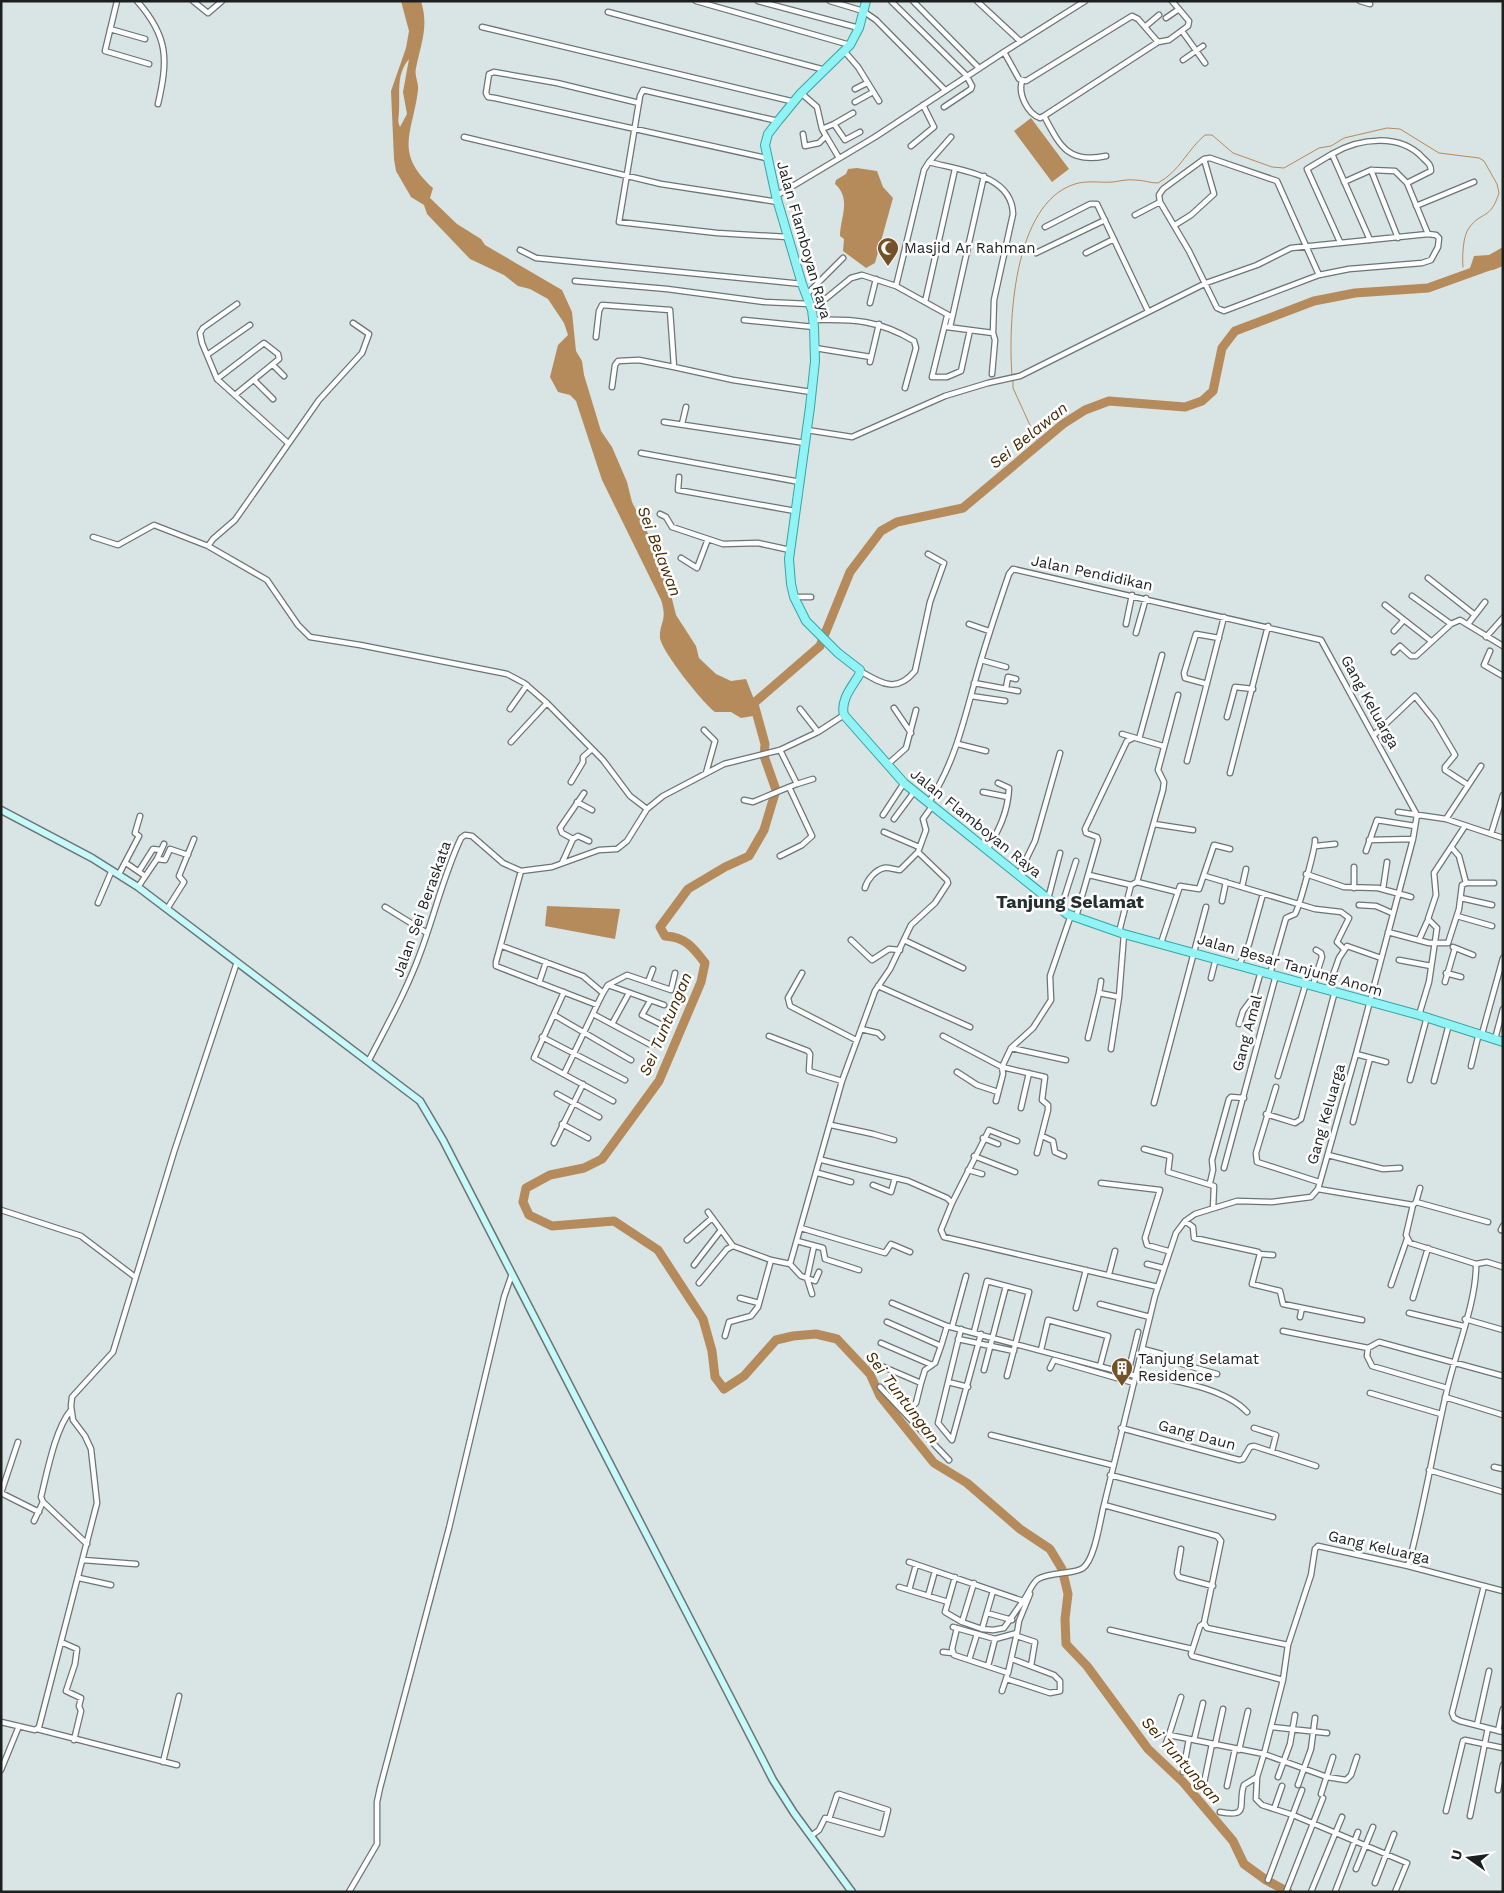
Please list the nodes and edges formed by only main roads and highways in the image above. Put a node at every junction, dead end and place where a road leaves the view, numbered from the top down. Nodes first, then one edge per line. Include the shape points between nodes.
1 (866, 1) edge
2 (1, 810) edge
3 (1074, 916) joint
4 (1499, 1040) edge
5 (852, 1892) edge

1 - 3 main road, Jalan Flamboyan Raya via 859,28 845,52 802,93 766,139 766,158 814,324 812,392 790,550 789,570 794,597 806,621 860,671 845,698 844,715 914,792 1060,910
2 - 5 main road via 112,870 123,868 171,904 237,962 417,1098 426,1109 773,1780
3 - 4 main road, Jalan Besar Tanjung Anom via 1121,933

